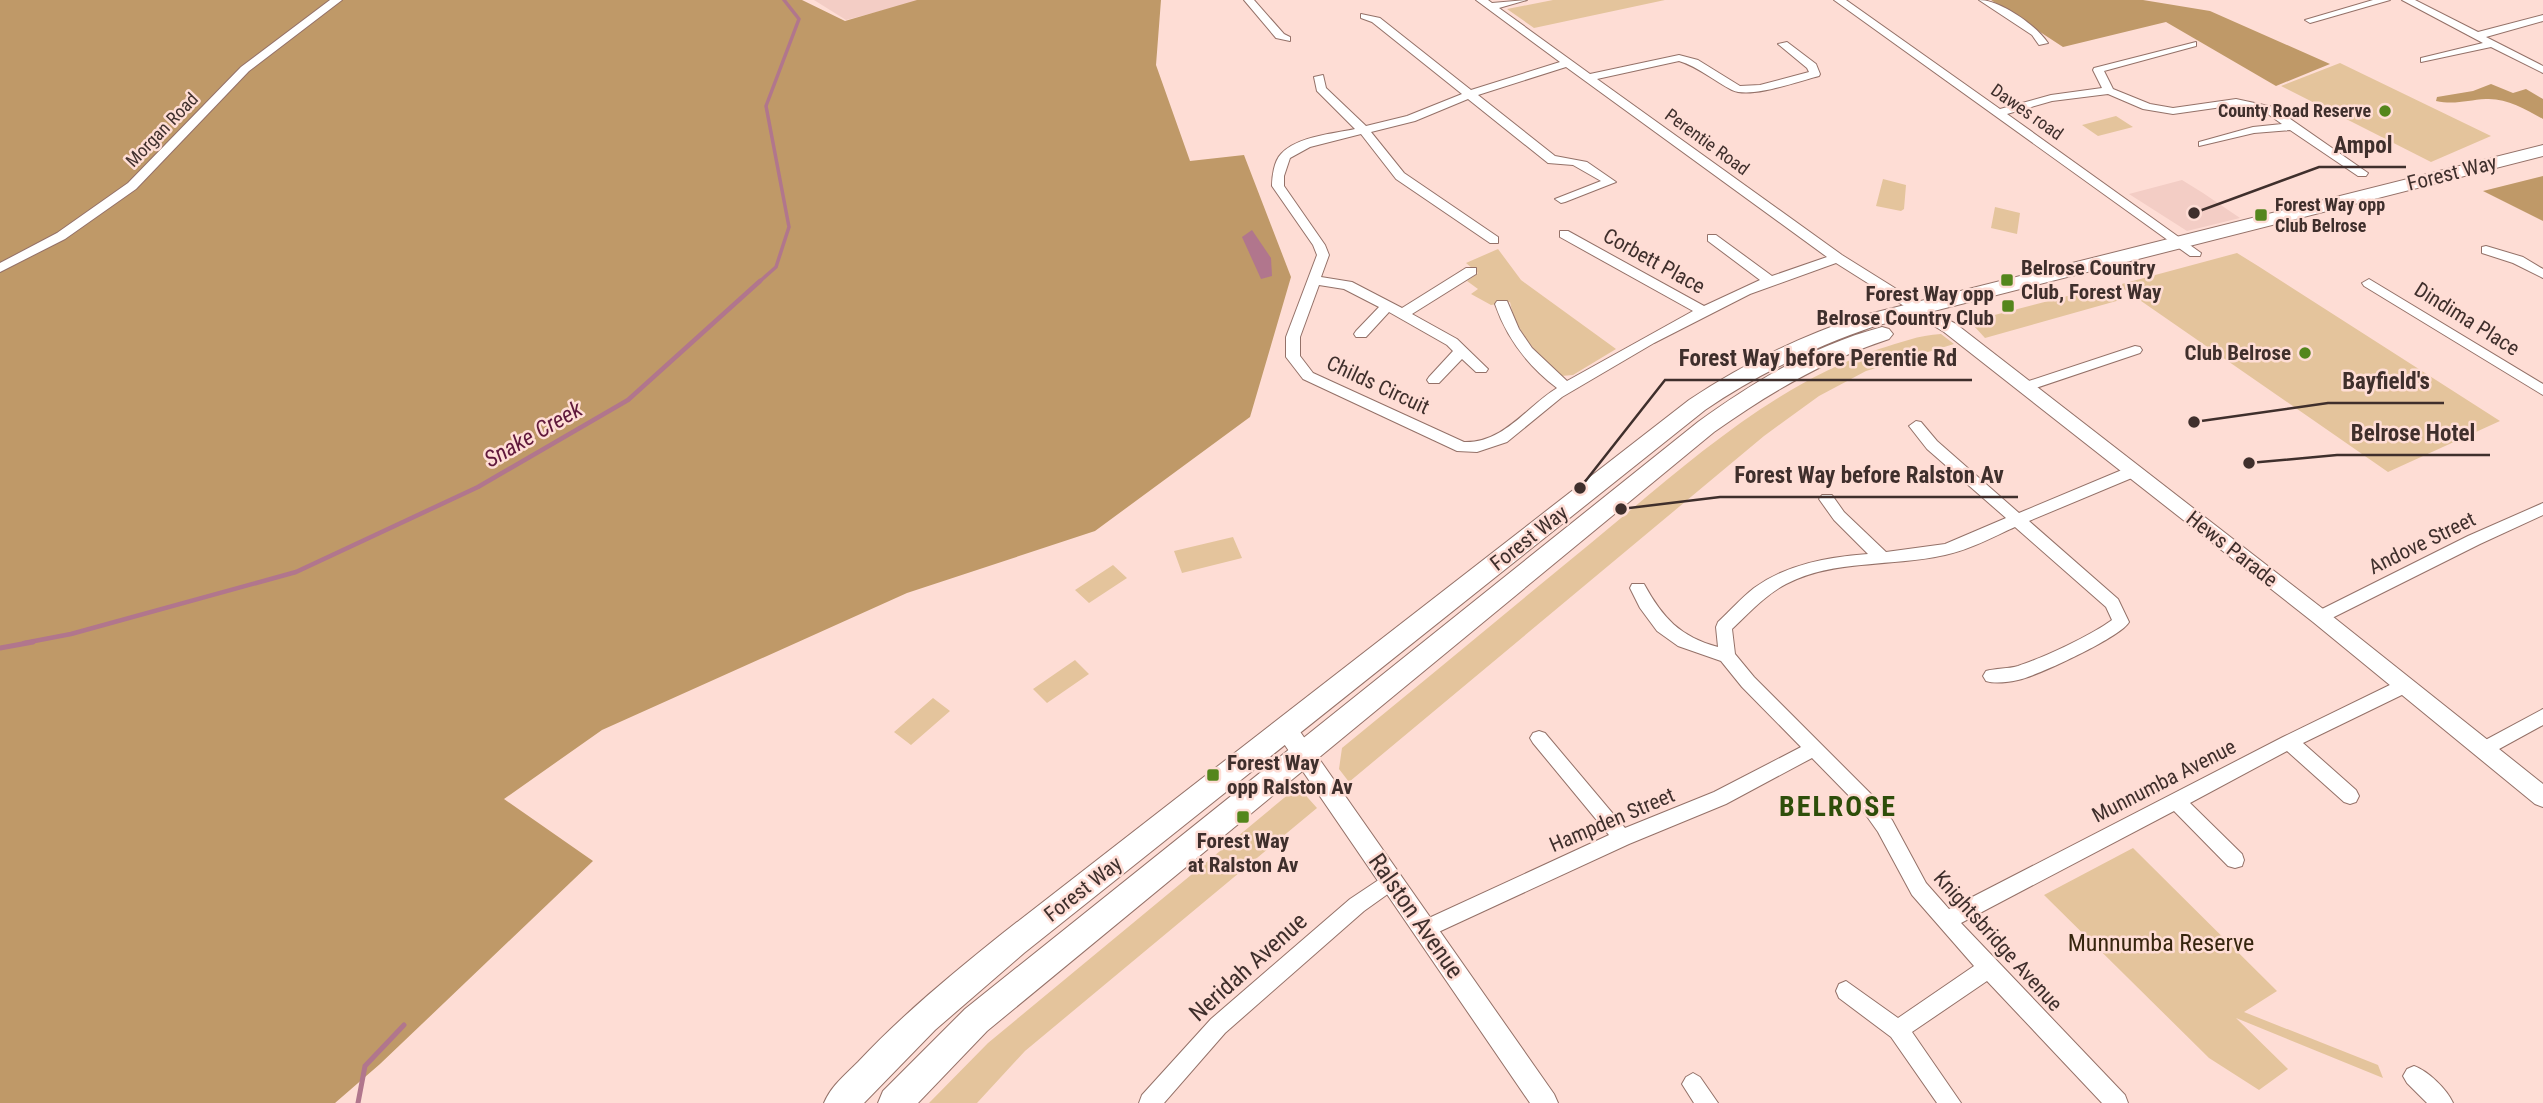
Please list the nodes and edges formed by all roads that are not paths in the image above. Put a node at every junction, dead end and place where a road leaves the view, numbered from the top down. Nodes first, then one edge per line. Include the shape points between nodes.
1 (337, 0) edge
2 (1249, 0) edge
3 (1522, 0) edge
4 (1839, 0) edge
5 (1984, 0) edge
6 (2385, 0) edge
7 (2407, 0) edge
8 (1485, 3) edge
9 (1365, 16) dead end
10 (2543, 18) edge
11 (2310, 20) dead end
12 (2476, 36) junction
13 (1286, 39) dead end
14 (2043, 43) dead end
15 (1783, 44) dead end
16 (2192, 44) dead end
17 (2492, 44) junction
18 (2425, 60) dead end
19 (1568, 63) junction
20 (2543, 70) edge
21 (1320, 77) dead end
22 (1588, 78) junction
23 (2109, 91) junction
24 (1471, 94) junction
25 (1998, 113) junction
26 (2294, 126) junction
27 (1364, 131) junction
28 (2203, 144) dead end
29 (2543, 150) edge
30 (2543, 163) edge
31 (2362, 173) dead end
32 (1561, 199) dead end
33 (1564, 234) dead end
34 (1712, 238) dead end
35 (1494, 240) dead end
36 (1585, 245) junction
37 (2187, 247) junction
38 (2486, 250) dead end
39 (1572, 254) dead end
40 (1837, 258) junction
41 (0, 268) edge
42 (1471, 271) dead end
43 (2543, 274) edge
44 (1315, 280) junction
45 (1770, 281) junction
46 (2370, 283) dead end
47 (1502, 304) dead end
48 (1386, 307) junction
49 (1705, 312) junction
50 (1926, 313) junction
51 (1401, 315) junction
52 (1361, 334) dead end
53 (1462, 350) junction
54 (2134, 350) dead end
55 (1481, 369) dead end
56 (1434, 380) dead end
57 (2025, 387) junction
58 (1567, 388) junction
59 (2543, 390) edge
60 (1916, 426) dead end
61 (2134, 471) junction
62 (1827, 499) dead end
63 (2543, 509) edge
64 (2018, 520) junction
65 (1882, 558) junction
66 (1638, 589) dead end
67 (2320, 617) junction
68 (1727, 656) junction
69 (1992, 677) dead end
70 (2404, 687) junction
71 (2543, 716) edge
72 (1538, 738) dead end
73 (1294, 741) junction
74 (2289, 742) junction
75 (1815, 748) junction
76 (2484, 750) junction
77 (2350, 796) dead end
78 (2543, 797) edge
79 (2176, 801) junction
80 (1622, 838) junction
81 (2235, 860) dead end
82 (1392, 880) junction
83 (1946, 921) junction
84 (1425, 929) junction
85 (1989, 968) junction
86 (1846, 991) dead end
87 (1898, 1030) junction
88 (2414, 1076) dead end
89 (1693, 1084) dead end
90 (841, 1103) edge
91 (895, 1103) edge
92 (1150, 1103) edge
93 (1545, 1103) edge
94 (1707, 1103) edge
95 (1950, 1103) edge
96 (2117, 1103) edge
97 (2442, 1103) edge

1 - 41 street, Morgan Road via 245,69 132,186 69,231
2 - 13 street
3 - 8 street
4 - 25 street, Dawes road
5 - 14 street via 2036,33
6 - 11 street
7 - 12 street
8 - 19 street, Perentie Road
9 - 24 street
10 - 12 street
12 - 17 street
15 - 22 street via 1812,66 1815,74 1738,89 1679,58
16 - 23 street via 2102,68 2099,74
17 - 18 street
17 - 20 street
19 - 22 street, Perentie Road
19 - 24 street, Childs Circuit
21 - 27 street via 1321,89
22 - 40 street, Perentie Road
23 - 25 street via 2051,98
23 - 26 street via 2147,107 2173,111 2249,103 2269,109
24 - 27 street, Childs Circuit via 1411,119
24 - 32 street via 1552,160 1588,164 1610,182
25 - 37 street, Dawes road
26 - 28 street via 2253,130
26 - 31 street
27 - 35 street via 1410,185
27 - 44 street, Childs Circuit via 1295,148 1281,164 1278,186 1323,255
29 - 37 main road, Forest Way
30 - 37 main road, Forest Way
33 - 36 street, Corbett Place
34 - 45 street
36 - 39 street, Corbett Place
36 - 49 street, Corbett Place
37 - 50 main road, Forest Way
38 - 43 street
40 - 45 street, Childs Circuit
40 - 50 street, Perentie Road
42 - 51 street
44 - 48 street via 1347,285
44 - 58 street, Childs Circuit via 1293,337 1298,366 1326,387 1462,447 1475,449 1498,442
45 - 49 street, Childs Circuit
46 - 59 street, Dindima Place
47 - 58 street via 1513,333 1540,367
48 - 51 street
48 - 52 street
49 - 58 street, Childs Circuit
50 - 57 street, Hews Parade
50 - 73 main road, Forest Way via 1783,374 1749,396
51 - 53 street
53 - 55 street
53 - 56 street
54 - 57 street
57 - 61 street, Hews Parade
60 - 64 street
61 - 64 street
61 - 67 street, Hews Parade
62 - 65 street
63 - 67 street, Andove Street
64 - 65 street via 1948,549
64 - 69 street via 2112,603 2121,622 2105,634 2019,673
65 - 68 street via 1813,567 1761,592 1724,627
66 - 68 street via 1664,630 1691,647
67 - 70 street, Hews Parade
68 - 75 street, Knightsbridge Avenue
70 - 74 street, Munnumba Avenue
70 - 76 street, Hews Parade
71 - 76 street
72 - 80 street
73 - 82 street, Ralston Avenue
73 - 90 main road, Forest Way via 945,997
73 - 91 main road, Forest Way via 976,1020
74 - 77 street
74 - 79 street, Munnumba Avenue
75 - 80 street, Hampden Street via 1720,798
75 - 83 street, Knightsbridge Avenue via 1885,825 1919,889
76 - 78 street, Hews Parade
79 - 81 street
79 - 83 street, Munnumba Avenue
80 - 84 street, Hampden Street
82 - 84 street, Ralston Avenue
82 - 92 street, Neridah Avenue via 1218,1026
83 - 85 street, Knightsbridge Avenue
84 - 93 street, Ralston Avenue
85 - 87 street
85 - 96 street, Knightsbridge Avenue
86 - 87 street
87 - 95 street
88 - 97 street
89 - 94 street

